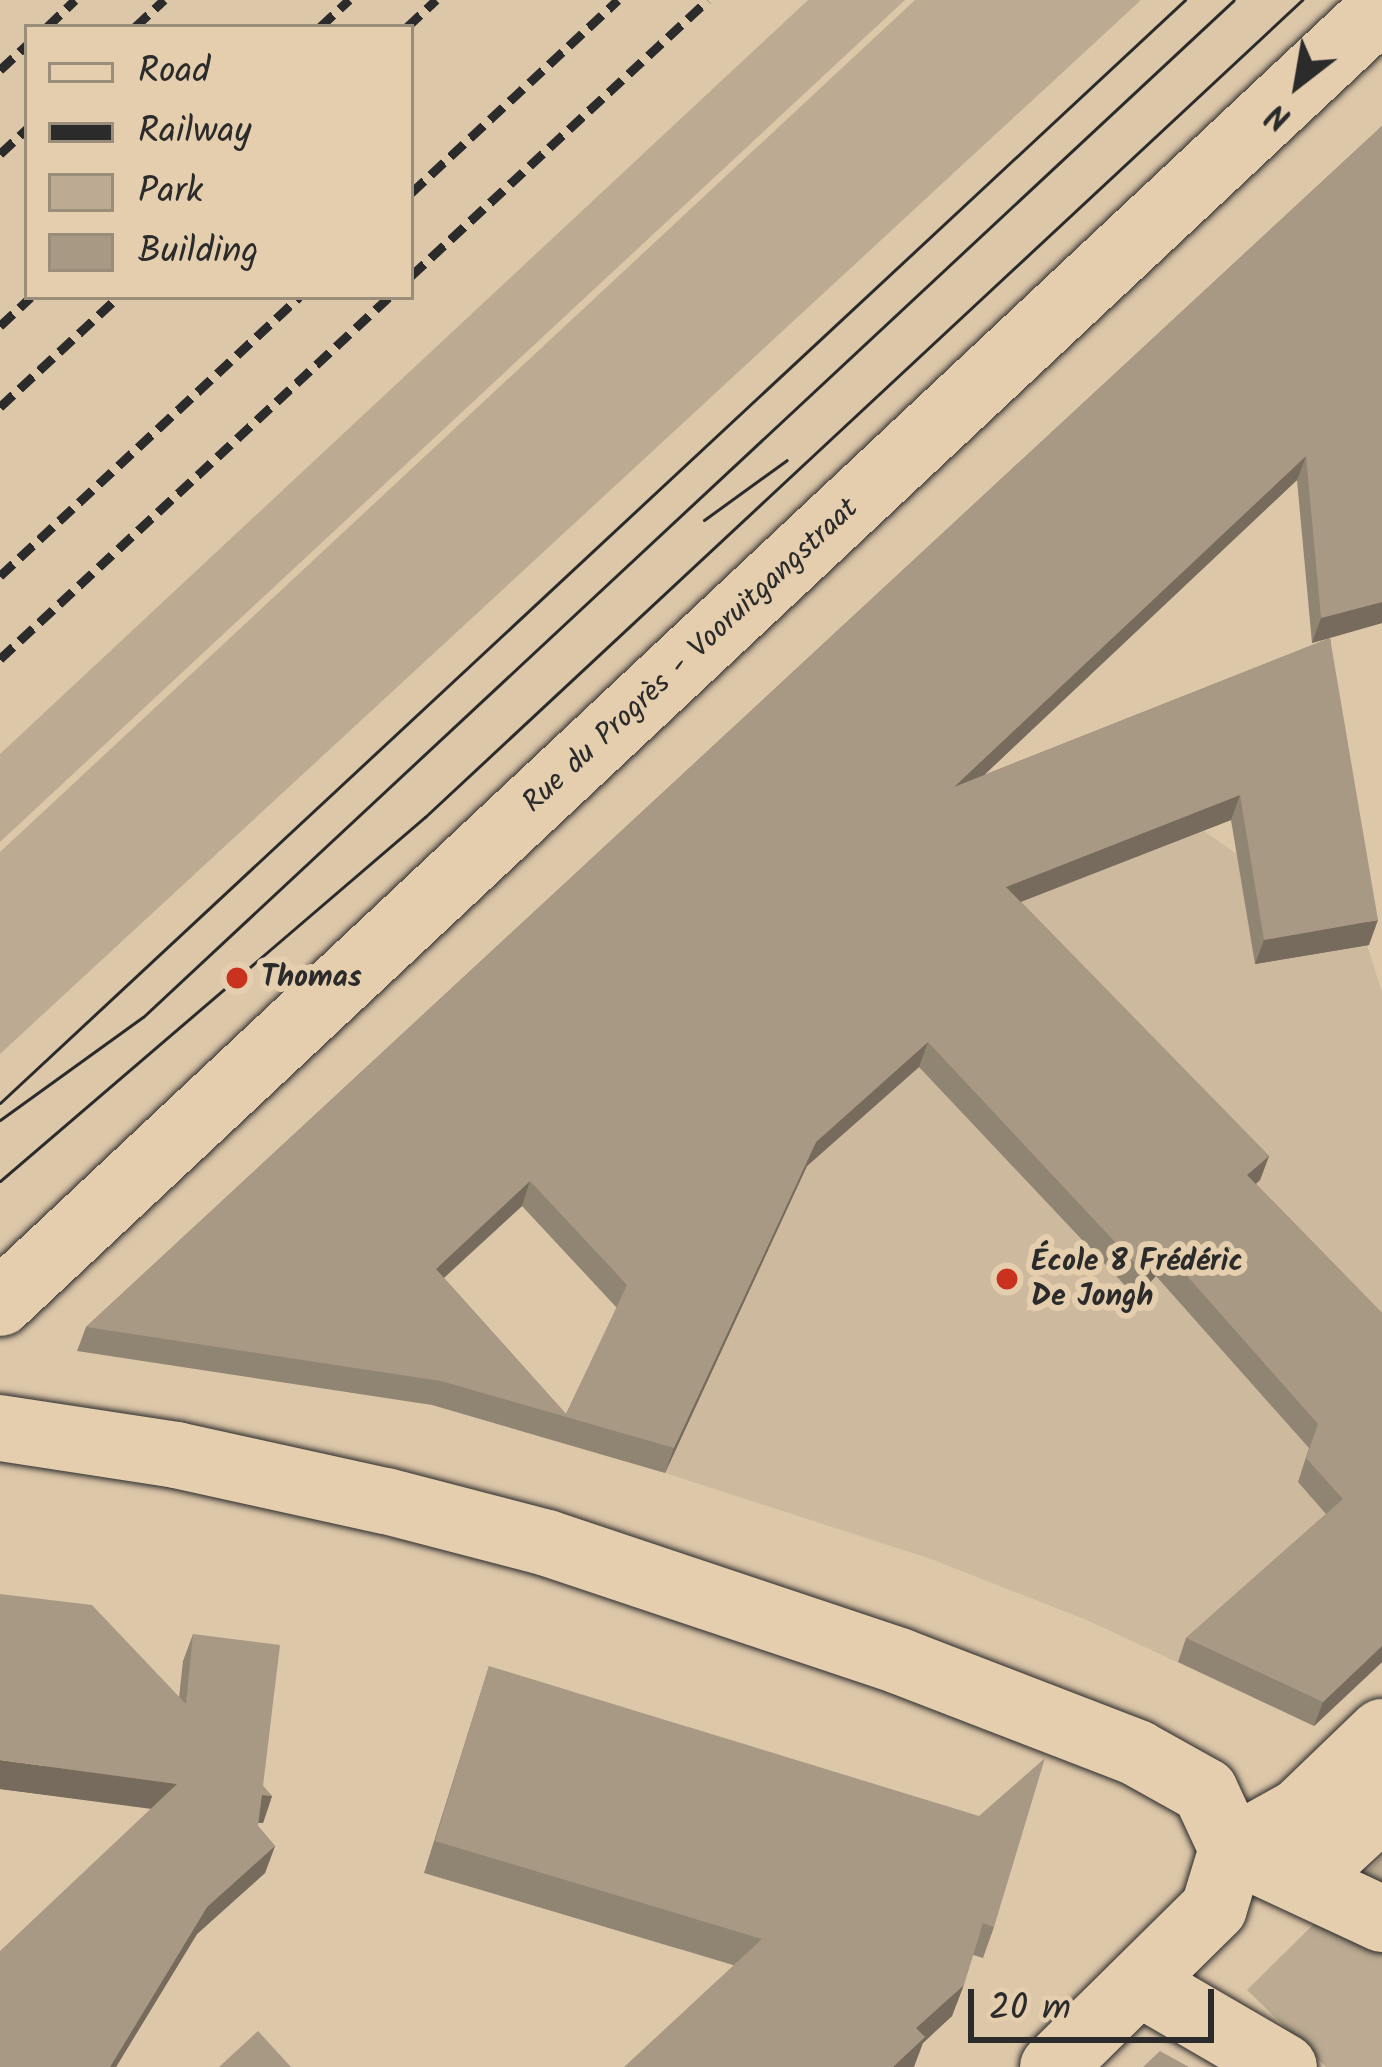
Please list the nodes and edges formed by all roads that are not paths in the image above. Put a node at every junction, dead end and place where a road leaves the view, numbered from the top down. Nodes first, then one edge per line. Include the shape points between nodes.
1 (1382, 8) edge
2 (0, 1304) edge
3 (0, 1428) edge
4 (1382, 1732) edge
5 (1382, 1808) edge
6 (1232, 1849) junction
7 (1305, 1878) junction
8 (1382, 1919) edge
9 (1144, 1985) junction
10 (1053, 2067) edge
11 (1284, 2067) edge

1 - 2 street, Rue du Progrès - Vooruitgangstraat
3 - 6 street via 176,1455 386,1501 728,1602 1137,1754 1205,1791
4 - 6 street via 1300,1811
5 - 7 street
6 - 7 street
6 - 9 street via 1214,1908
7 - 8 street
9 - 10 street
9 - 11 street

